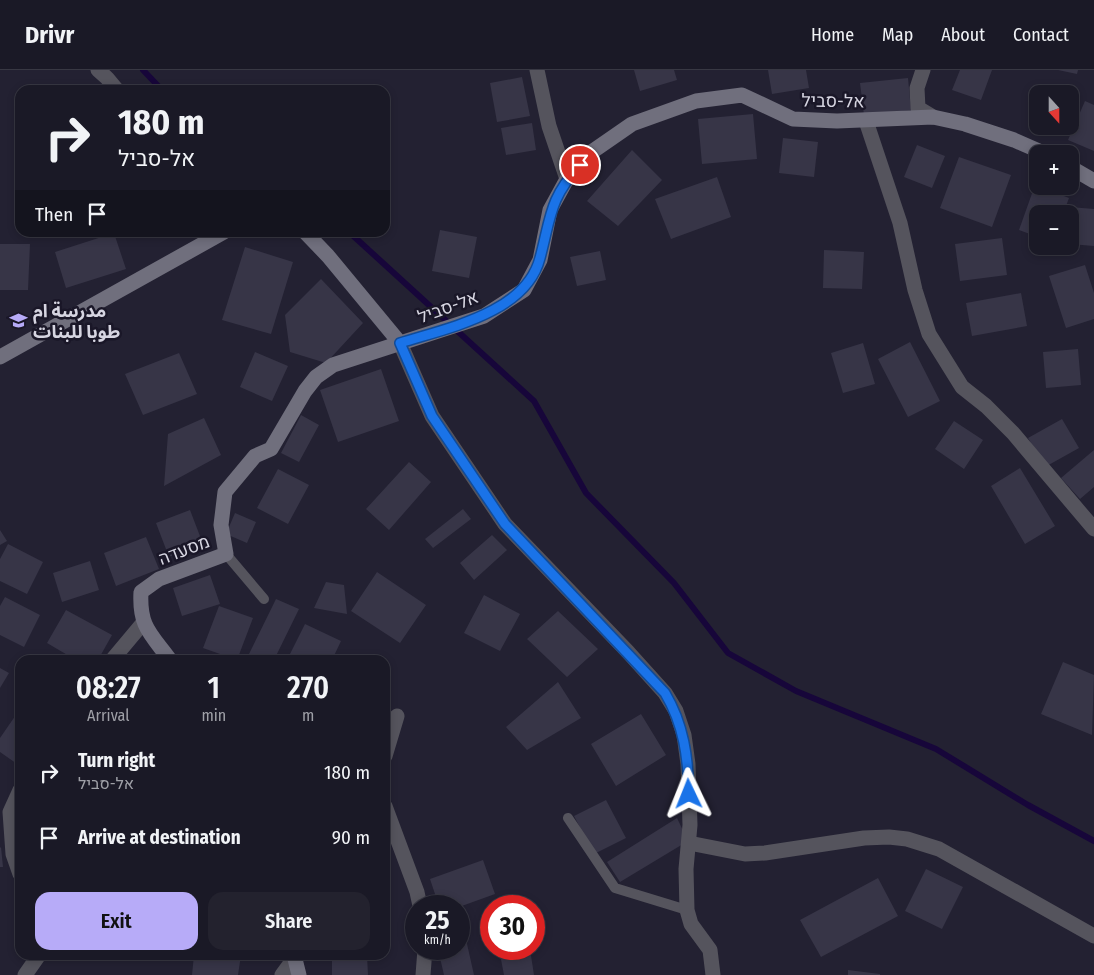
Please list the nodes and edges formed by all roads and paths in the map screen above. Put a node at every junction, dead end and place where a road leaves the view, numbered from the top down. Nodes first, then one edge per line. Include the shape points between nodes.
1 (98, 70) edge
2 (537, 70) edge
3 (923, 70) edge
4 (113, 85) edge
5 (933, 117) junction
6 (866, 120) junction
7 (1029, 147) edge
8 (1079, 172) edge
9 (567, 180) junction
10 (1094, 181) edge
11 (215, 237) edge
12 (310, 237) edge
13 (400, 343) junction
14 (374, 351) joint
15 (0, 357) edge
16 (1094, 530) edge
17 (226, 554) junction
18 (264, 599) dead end
19 (143, 622) junction
20 (116, 655) edge
21 (166, 655) edge
22 (397, 716) dead end
23 (390, 739) edge
24 (15, 801) edge
25 (568, 818) dead end
26 (390, 819) edge
27 (689, 843) junction
28 (15, 860) edge
29 (418, 895) edge
30 (687, 910) junction
31 (1094, 936) edge
32 (36, 960) edge
33 (292, 960) edge
34 (294, 960) edge
35 (424, 960) edge
36 (25, 975) edge
37 (282, 975) edge
38 (299, 975) edge
39 (423, 975) edge
40 (714, 975) edge

1 - 4 street
2 - 9 street via 549,126
3 - 5 street via 917,88 918,108
5 - 6 street, אל-סביל
5 - 7 street, אל-סביל via 965,124
6 - 9 street, אל-סביל via 793,118 742,95 696,101 632,124 593,151
6 - 16 street via 900,223 929,334 962,386 1013,433
8 - 10 street
9 - 13 street, אל-סביל via 550,210 540,260 524,290 484,316
11 - 15 street
12 - 13 street
13 - 14 street, אל-סביל
13 - 27 street via 432,416 505,524 628,652 665,693 676,711 684,735 688,764
14 - 17 street, מסעדה via 333,365 316,377 271,449 255,456 226,492 221,525
17 - 18 lane
17 - 19 street, מסעדה via 160,579 141,592
19 - 20 street
19 - 21 street
22 - 23 street
24 - 28 street via 10,812
25 - 30 lane via 615,888
26 - 29 street
27 - 30 street
27 - 31 street via 745,854 864,838 917,841 939,849
30 - 40 street via 691,924 710,950
32 - 36 street
33 - 37 street
34 - 38 street
35 - 39 street

